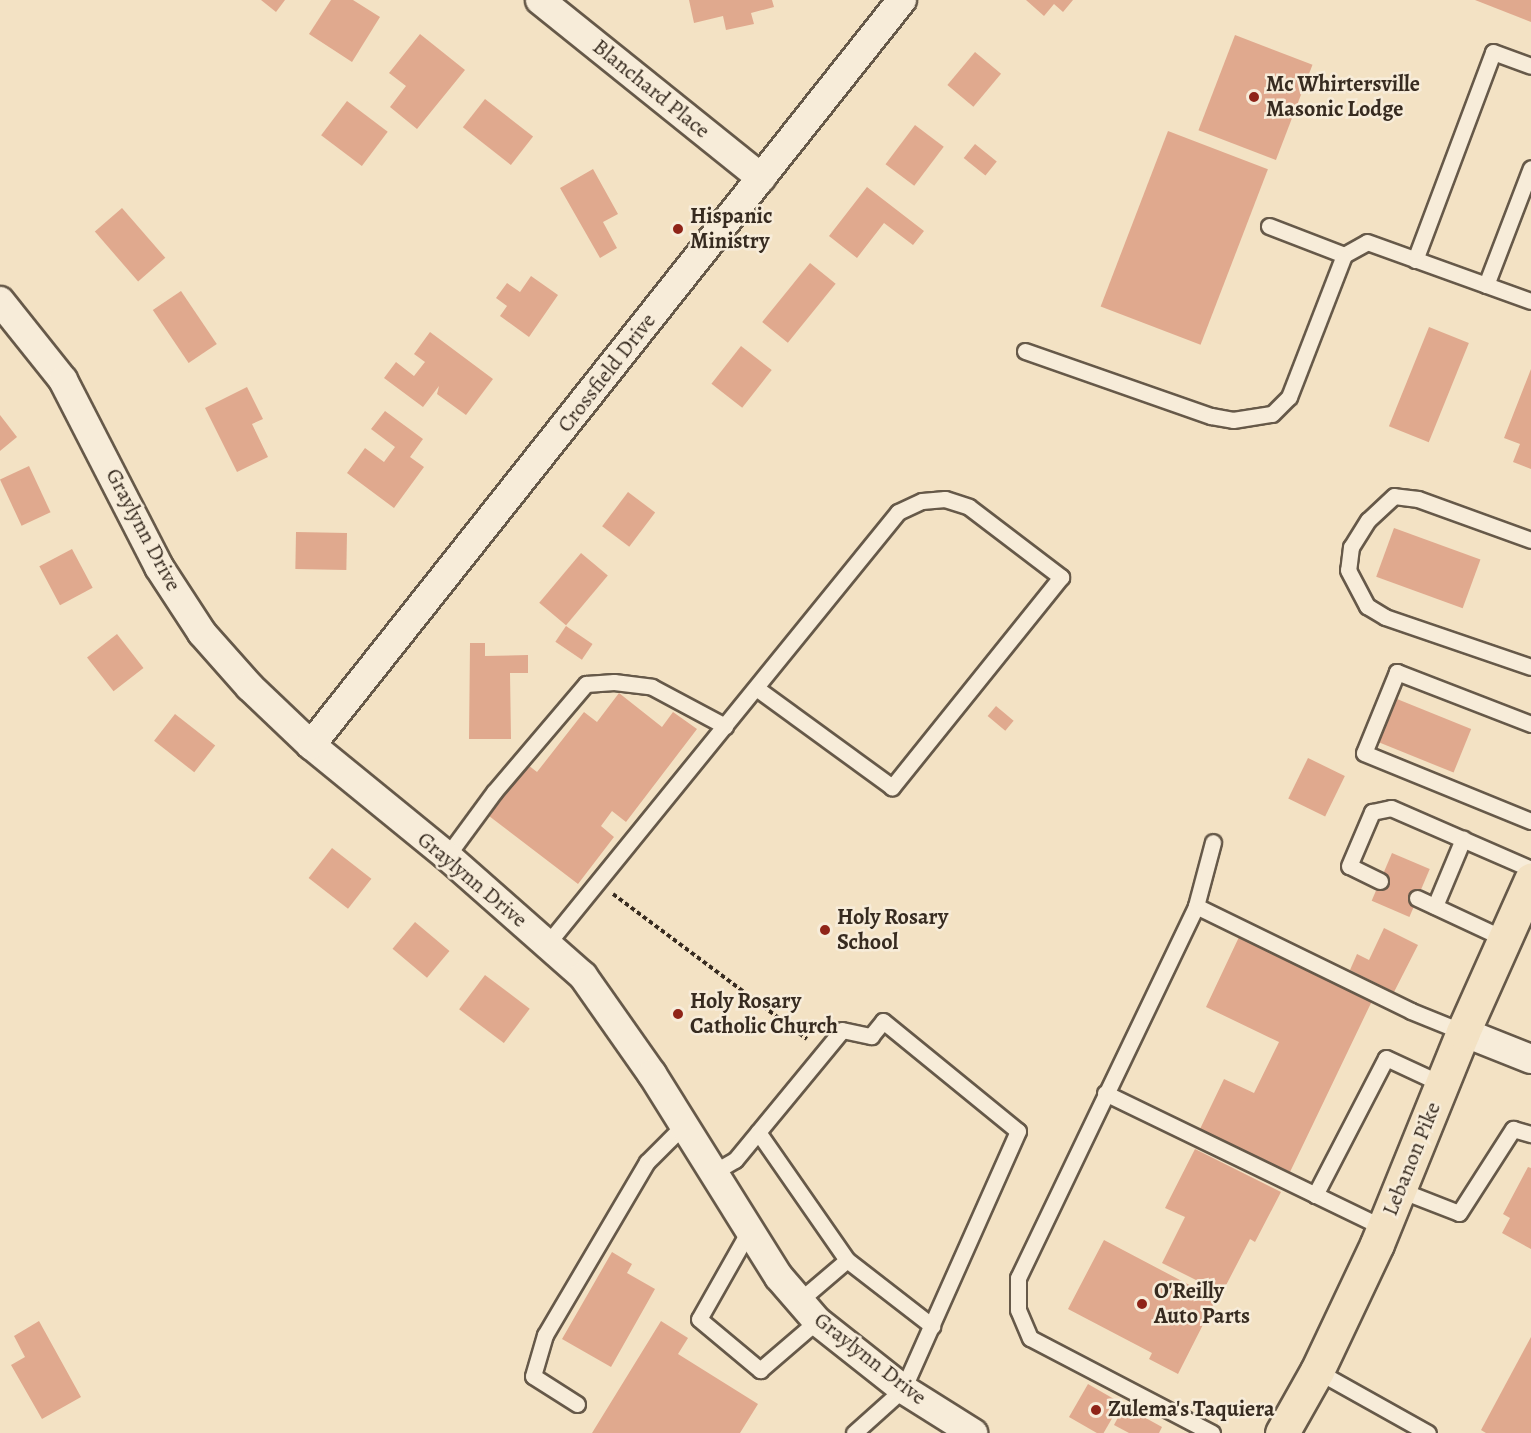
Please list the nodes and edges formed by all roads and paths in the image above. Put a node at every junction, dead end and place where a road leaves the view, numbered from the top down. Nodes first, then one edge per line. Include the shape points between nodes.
1 (540, 0) edge
2 (902, 0) edge
3 (1531, 66) edge
4 (1531, 168) edge
5 (761, 178) junction
6 (1269, 226) dead end
7 (1344, 255) junction
8 (1415, 260) junction
9 (1486, 285) junction
10 (0, 301) edge
11 (1531, 301) edge
12 (1025, 351) dead end
13 (1531, 540) edge
14 (1531, 667) edge
15 (756, 688) junction
16 (1531, 724) edge
17 (725, 726) junction
18 (311, 745) junction
19 (1531, 821) edge
20 (1463, 839) junction
21 (1213, 842) dead end
22 (447, 856) junction
23 (1531, 869) edge
24 (1531, 880) edge
25 (1380, 881) dead end
26 (597, 882) junction
27 (1417, 898) dead end
28 (1196, 906) junction
29 (1435, 906) junction
30 (1504, 939) junction
31 (548, 943) junction
32 (789, 1025) dead end
33 (1463, 1032) junction
34 (1531, 1059) edge
35 (1442, 1084) junction
36 (1104, 1093) junction
37 (683, 1126) junction
38 (758, 1132) junction
39 (1531, 1134) edge
40 (714, 1172) junction
41 (1400, 1190) junction
42 (1315, 1195) junction
43 (1384, 1228) junction
44 (750, 1229) junction
45 (847, 1260) junction
46 (808, 1311) junction
47 (932, 1326) junction
48 (1317, 1371) junction
49 (903, 1389) junction
50 (577, 1404) dead end
51 (942, 1425) edge
52 (854, 1433) edge
53 (973, 1433) edge
54 (1212, 1433) edge
55 (1282, 1433) edge
56 (1428, 1433) edge

1 - 5 street, Blanchard Place
2 - 5 street, Crossfield Drive
3 - 8 lane via 1493,51
4 - 9 lane
5 - 18 street, Crossfield Drive
6 - 7 lane
7 - 8 lane via 1367,242
7 - 12 lane via 1289,397 1272,414 1233,420 1211,416
8 - 9 lane
9 - 11 lane
10 - 18 street, Graylynn Drive via 63,380 159,567 202,633
13 - 14 lane via 1418,499 1394,496 1368,520 1357,538 1348,570 1367,606 1385,617
15 - 15 lane via 892,787 1061,578 969,507 945,499 922,501 898,512
15 - 17 lane
16 - 19 lane via 1397,672 1364,753
17 - 22 lane via 652,687 614,682 586,684 494,792
17 - 26 lane
18 - 22 street, Graylynn Drive
20 - 23 lane
20 - 25 lane via 1391,808 1372,812 1349,866
20 - 29 lane
21 - 28 lane
22 - 31 street, Graylynn Drive
24 - 30 main road, Lebanon Pike
26 - 31 lane
26 - 32 path
27 - 29 lane
28 - 33 lane
28 - 36 lane
29 - 30 lane
30 - 33 main road, Lebanon Pike
31 - 37 street, Graylynn Drive via 583,976
33 - 34 street
33 - 35 main road, Lebanon Pike
35 - 41 main road, Lebanon Pike
35 - 42 lane via 1386,1058
36 - 42 lane
36 - 54 lane via 1018,1278 1018,1310 1030,1338
37 - 40 street, Graylynn Drive
37 - 50 lane via 647,1162 545,1335 533,1376
38 - 40 lane via 735,1160
38 - 45 lane
38 - 47 lane via 842,1030 871,1036 883,1021 1018,1131
39 - 41 lane via 1513,1130 1458,1213
40 - 44 street, Graylynn Drive
41 - 43 main road, Lebanon Pike
42 - 43 lane
43 - 48 main road, Lebanon Pike
44 - 46 street, Graylynn Drive via 779,1277
44 - 46 lane via 699,1319 760,1370
45 - 46 lane
45 - 47 lane
46 - 49 street, Graylynn Drive
47 - 49 lane
48 - 55 main road, Lebanon Pike
48 - 56 lane
49 - 51 street, Graylynn Drive
49 - 52 lane
51 - 53 street, Graylynn Drive

